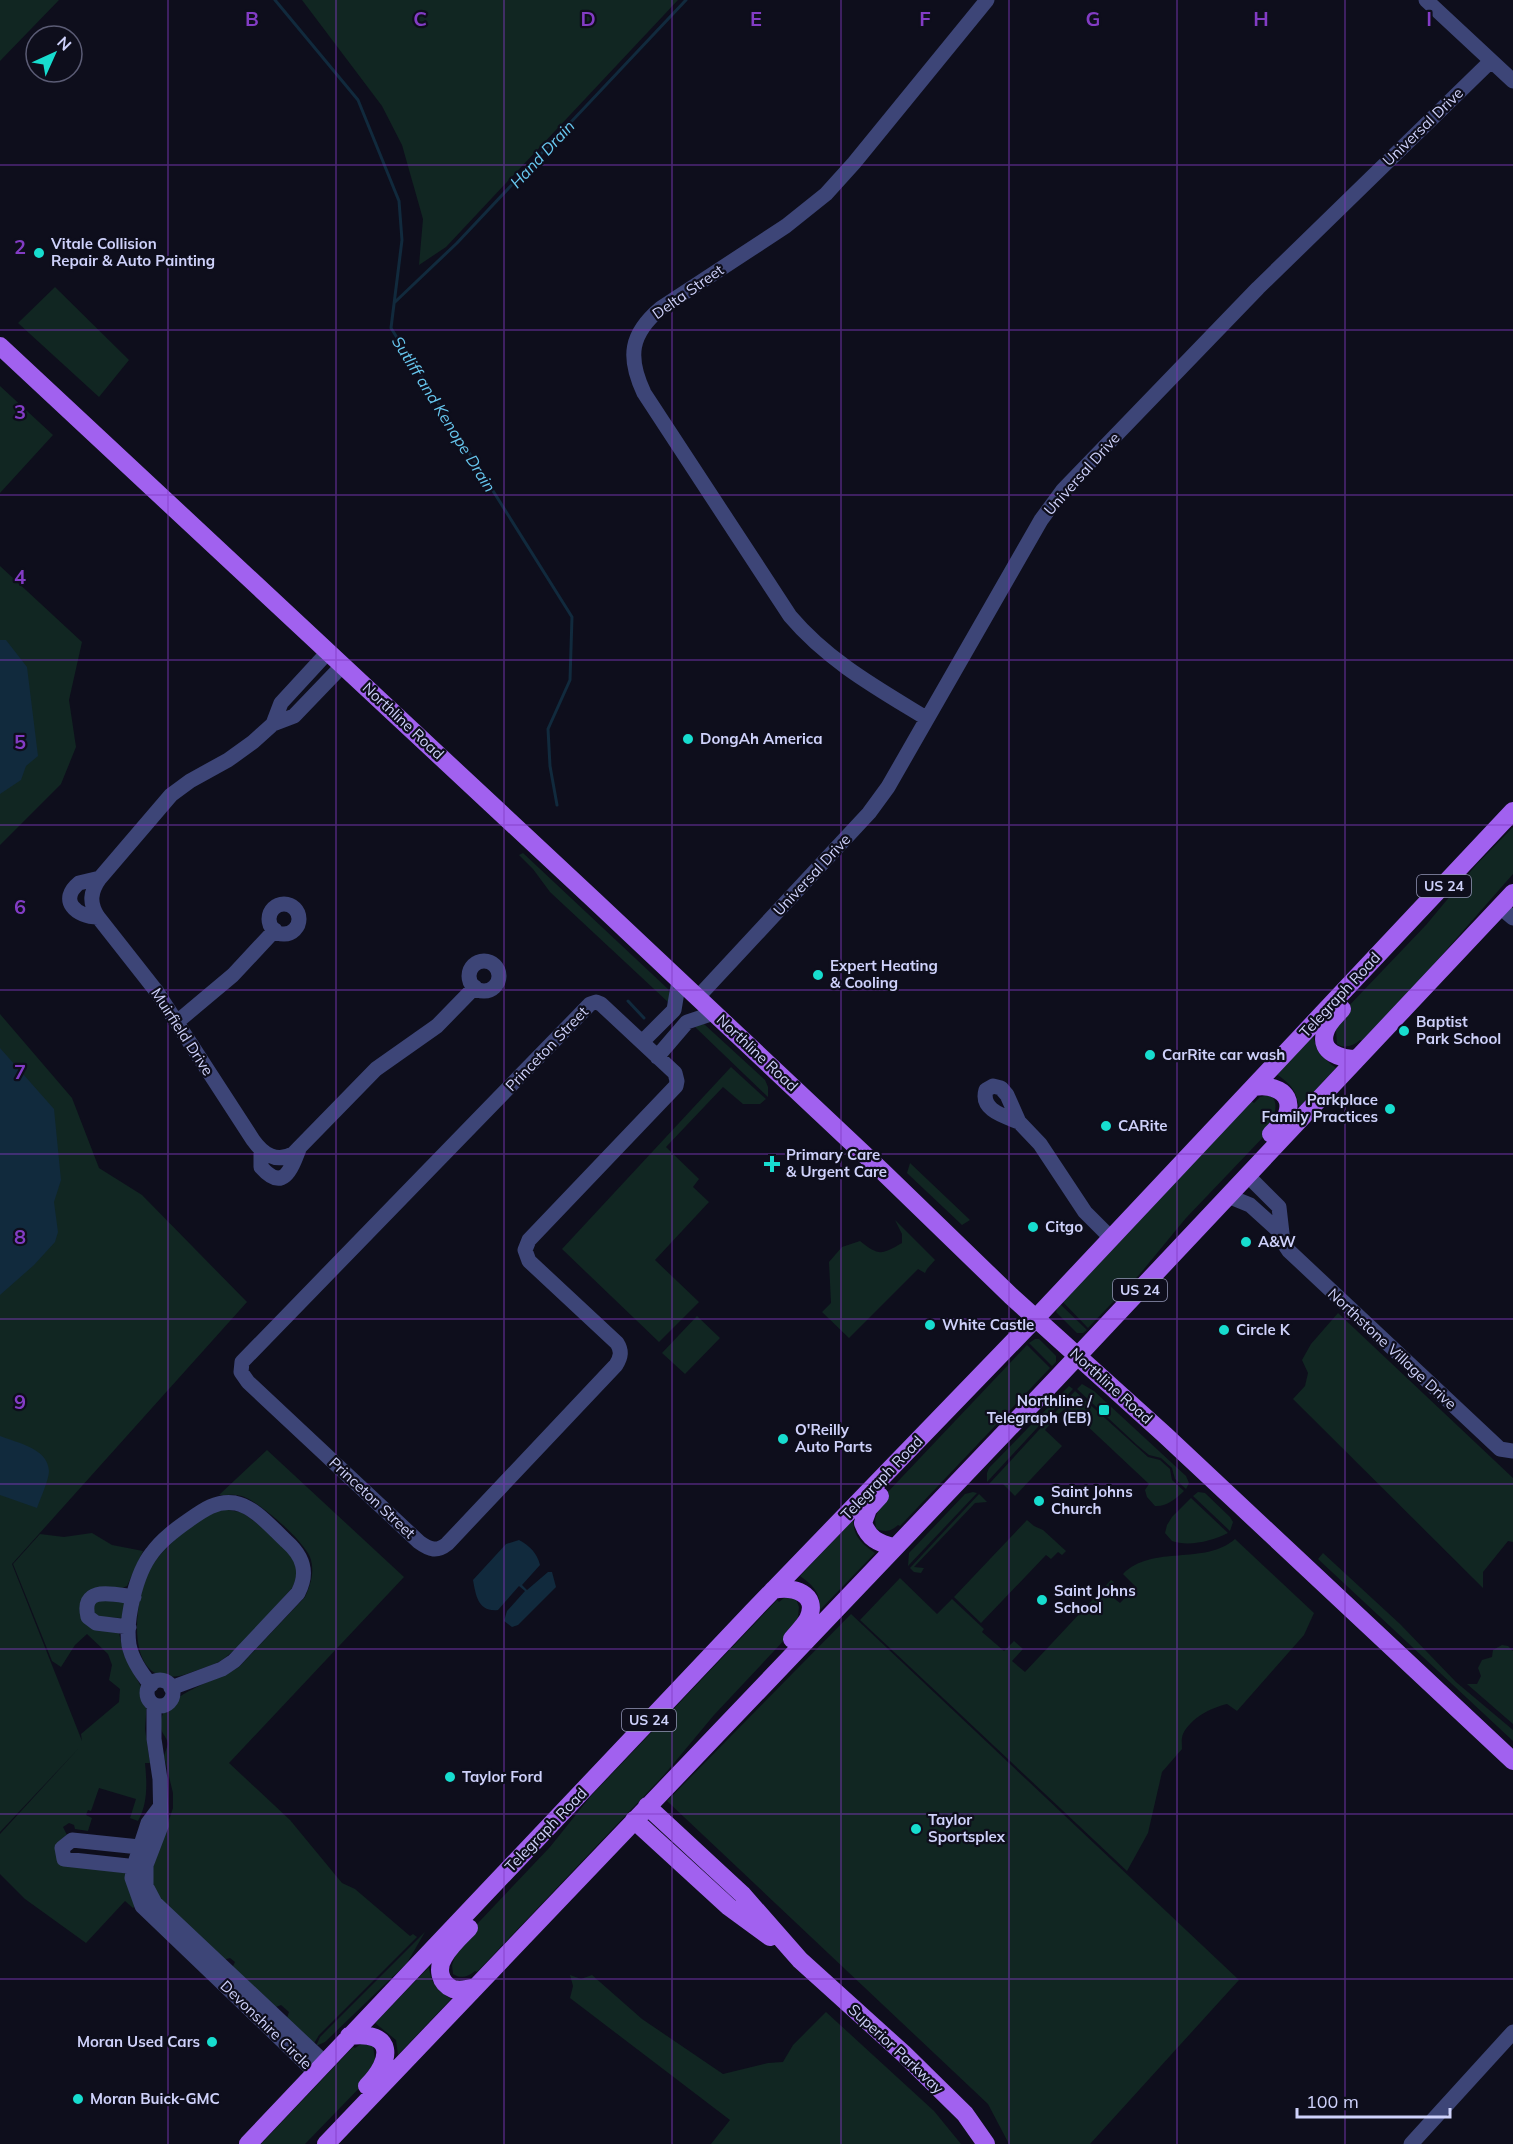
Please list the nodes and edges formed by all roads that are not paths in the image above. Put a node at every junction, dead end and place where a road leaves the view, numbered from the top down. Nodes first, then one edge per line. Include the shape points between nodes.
1 (987, 0) edge
2 (1426, 0) edge
3 (1491, 61) junction
4 (1513, 81) edge
5 (0, 346) edge
6 (328, 652) junction
7 (344, 665) junction
8 (926, 718) junction
9 (273, 724) junction
10 (1513, 811) edge
11 (1513, 879) edge
12 (1449, 881) junction
13 (1513, 893) edge
14 (1501, 915) edge
15 (275, 930) dead end
16 (679, 980) junction
17 (475, 987) dead end
18 (698, 997) junction
19 (714, 1012) junction
20 (177, 1022) junction
21 (642, 1042) junction
22 (657, 1057) junction
23 (1357, 1059) junction
24 (1254, 1087) junction
25 (1019, 1122) dead end
26 (1248, 1176) junction
27 (1228, 1196) junction
28 (1282, 1234) junction
29 (1111, 1238) junction
30 (1163, 1265) junction
31 (1036, 1318) junction
32 (1010, 1345) junction
33 (1078, 1356) junction
34 (1513, 1451) edge
35 (894, 1547) junction
36 (773, 1590) junction
37 (134, 1598) junction
38 (129, 1626) junction
39 (150, 1685) junction
40 (171, 1688) junction
41 (154, 1705) junction
42 (1513, 1761) edge
43 (688, 1764) junction
44 (647, 1806) junction
45 (566, 1809) junction
46 (634, 1820) junction
47 (146, 1847) junction
48 (140, 1865) junction
49 (800, 1959) junction
50 (476, 1988) junction
51 (1513, 2032) edge
52 (349, 2036) junction
53 (319, 2067) junction
54 (248, 2144) edge
55 (312, 2144) edge
56 (326, 2144) edge
57 (986, 2144) edge
58 (1411, 2144) edge

1 - 8 street, Delta Street via 826,194 786,226 651,316 639,333 633,354 644,393 790,616 842,666
2 - 3 street
3 - 4 street
3 - 8 street, Universal Drive via 1258,288 1063,490 1041,520
5 - 6 main road, Northline Road
6 - 7 main road, Northline Road
6 - 9 street via 281,703
7 - 9 street via 294,716
7 - 16 main road, Northline Road
8 - 18 street, Universal Drive via 869,813
9 - 20 street, Muirfield Drive via 228,760 171,795 93,889 91,899 98,917
10 - 12 main road, Telegraph Road / US 24
11 - 14 main road
12 - 23 main road via 1419,928 1330,1022 1324,1035 1329,1050 1339,1057
12 - 24 main road, Telegraph Road / US 24
13 - 14 main road, US 24
14 - 23 main road, US 24
15 - 20 street via 233,975
16 - 18 main road, Northline Road
16 - 21 street via 674,1010
17 - 20 street, Muirfield Drive via 437,1026 376,1069 299,1149 284,1158 261,1151
18 - 19 main road, Northline Road
19 - 22 street via 687,1022
19 - 31 main road, Northline Road
21 - 22 street, Princeton Street
21 - 22 street, Princeton Street via 601,1004 590,1004 242,1362 241,1372 248,1382 426,1547 434,1550 447,1544 619,1361 617,1343 529,1261 525,1250 529,1240 676,1086 675,1073
23 - 26 main road, US 24
24 - 29 main road, Telegraph Road / US 24
24 - 30 main road via 1270,1086 1283,1093 1289,1108 1287,1115 1192,1218 1167,1250
25 - 29 street via 1040,1144 1085,1212
26 - 27 main road, US 24
26 - 28 street, Northstone Village Drive via 1279,1207
27 - 28 street, Northstone Village Drive via 1250,1205
27 - 30 main road, US 24
28 - 34 street, Northstone Village Drive via 1289,1251 1457,1410 1500,1449
29 - 31 main road, Telegraph Road / US 24
30 - 33 main road, US 24
31 - 32 main road, Telegraph Road / US 24
31 - 33 main road, Northline Road
32 - 35 main road via 996,1372 864,1516 866,1531 873,1539
32 - 36 main road, Telegraph Road / US 24
33 - 35 main road, US 24
33 - 42 main road, Northline Road
35 - 43 main road, US 24
36 - 43 main road via 790,1588 803,1594 810,1608 807,1622 717,1717 700,1738
36 - 45 main road, Telegraph Road / US 24
37 - 38 street, Devonshire Circle
37 - 38 street via 99,1593 87,1607 88,1617 96,1623
37 - 40 street, Devonshire Circle via 142,1569 159,1543 212,1505 231,1503 249,1508 292,1546 303,1562 304,1576 298,1593 234,1661
38 - 39 street, Devonshire Circle via 133,1657
39 - 40 street, Devonshire Circle via 161,1681
39 - 41 street, Devonshire Circle via 147,1696
40 - 41 street, Devonshire Circle via 169,1702
41 - 47 street, Devonshire Circle via 160,1808 148,1823
43 - 44 main road, US 24
44 - 46 main road, US 24
44 - 49 main road, Superior Parkway via 741,1894
45 - 50 main road via 538,1856 443,1958 439,1972 446,1984 460,1990
45 - 52 main road, Telegraph Road / US 24
46 - 49 main road, Superior Parkway via 729,1907
46 - 50 main road, US 24
47 - 48 street, Devonshire Circle
47 - 48 street via 72,1840 62,1848 64,1859
48 - 53 street, Devonshire Circle via 132,1878 142,1906 222,1974
49 - 57 main road, Superior Parkway via 965,2114
50 - 56 main road, US 24
51 - 58 street
52 - 53 main road, Telegraph Road / US 24
52 - 55 main road via 376,2038 383,2044 386,2059 375,2078
53 - 54 main road, Telegraph Road / US 24

